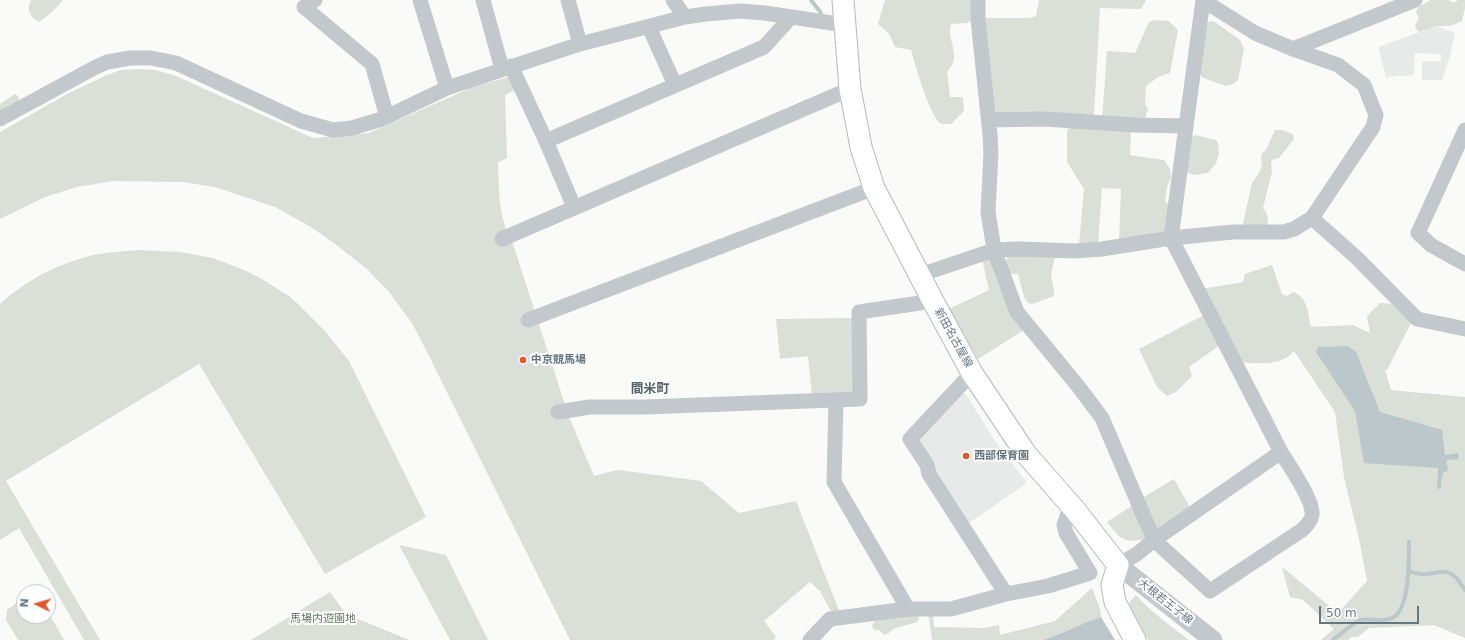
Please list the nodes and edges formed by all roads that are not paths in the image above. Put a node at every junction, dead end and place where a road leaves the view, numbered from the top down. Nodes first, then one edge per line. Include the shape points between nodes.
1 (315, 0) edge
2 (420, 0) edge
3 (483, 0) edge
4 (568, 0) edge
5 (673, 0) edge
6 (843, 0) edge
7 (978, 0) edge
8 (1205, 0) edge
9 (1415, 0) edge
10 (791, 17) junction
11 (686, 18) junction
12 (845, 25) junction
13 (649, 26) junction
14 (580, 44) junction
15 (1293, 50) junction
16 (506, 67) junction
17 (675, 85) junction
18 (447, 88) junction
19 (850, 89) junction
20 (387, 117) junction
21 (0, 119) edge
22 (989, 120) junction
23 (1186, 126) junction
24 (1465, 130) edge
25 (546, 141) junction
26 (874, 188) junction
27 (574, 208) junction
28 (1312, 218) junction
29 (1171, 238) junction
30 (502, 239) dead end
31 (994, 250) junction
32 (1465, 264) edge
33 (920, 275) junction
34 (933, 301) junction
35 (528, 320) dead end
36 (1465, 329) edge
37 (972, 373) junction
38 (836, 401) junction
39 (558, 412) dead end
40 (1281, 452) junction
41 (1071, 505) junction
42 (1154, 540) junction
43 (1118, 565) junction
44 (1006, 594) junction
45 (908, 609) junction
46 (810, 640) edge
47 (1135, 640) edge
48 (1213, 640) edge

1 - 20 street via 304,7 372,64
2 - 18 street
3 - 16 street
4 - 14 street
5 - 11 street
6 - 12 main road, 新田名古屋線
7 - 22 street
8 - 15 street via 1255,33
8 - 23 street
9 - 15 street
10 - 11 street via 740,11
10 - 12 street
10 - 17 street via 764,47
11 - 13 street
12 - 19 main road, 新田名古屋線
13 - 14 street
13 - 17 street
14 - 16 street
15 - 28 street via 1338,65 1364,85 1376,115 1374,127
16 - 18 street
16 - 25 street
17 - 25 street
18 - 20 street
19 - 26 main road, 新田名古屋線 via 861,147
19 - 27 street
20 - 21 street via 352,128 334,130 301,121 176,63 151,58 130,58 107,62 94,68
22 - 23 street via 1044,119
22 - 31 street via 991,152 988,212
23 - 29 street
24 - 32 street via 1418,233 1431,245
25 - 27 street
26 - 33 main road, 新田名古屋線
26 - 35 street
27 - 30 street
28 - 29 street via 1284,232 1233,232
28 - 36 street via 1357,258 1417,319
29 - 31 street via 1076,252 1019,248
29 - 40 street
31 - 33 street
31 - 42 street via 1017,312 1102,418
33 - 34 main road, 新田名古屋線
34 - 37 main road, 新田名古屋線
34 - 38 street via 859,312 860,399
37 - 41 main road, 新田名古屋線 via 1026,454
37 - 44 street via 910,439 927,465 929,474
38 - 39 street via 645,407 590,406
38 - 45 street via 834,482
40 - 42 street
40 - 42 street via 1310,502 1310,522 1302,530 1210,590
41 - 43 main road, 新田名古屋線
41 - 44 street via 1064,525 1066,533 1090,573 1048,586
42 - 43 street
43 - 47 main road via 1112,585 1115,602
43 - 48 street, 大根若王子線
44 - 45 street via 951,609
45 - 46 street via 830,619

